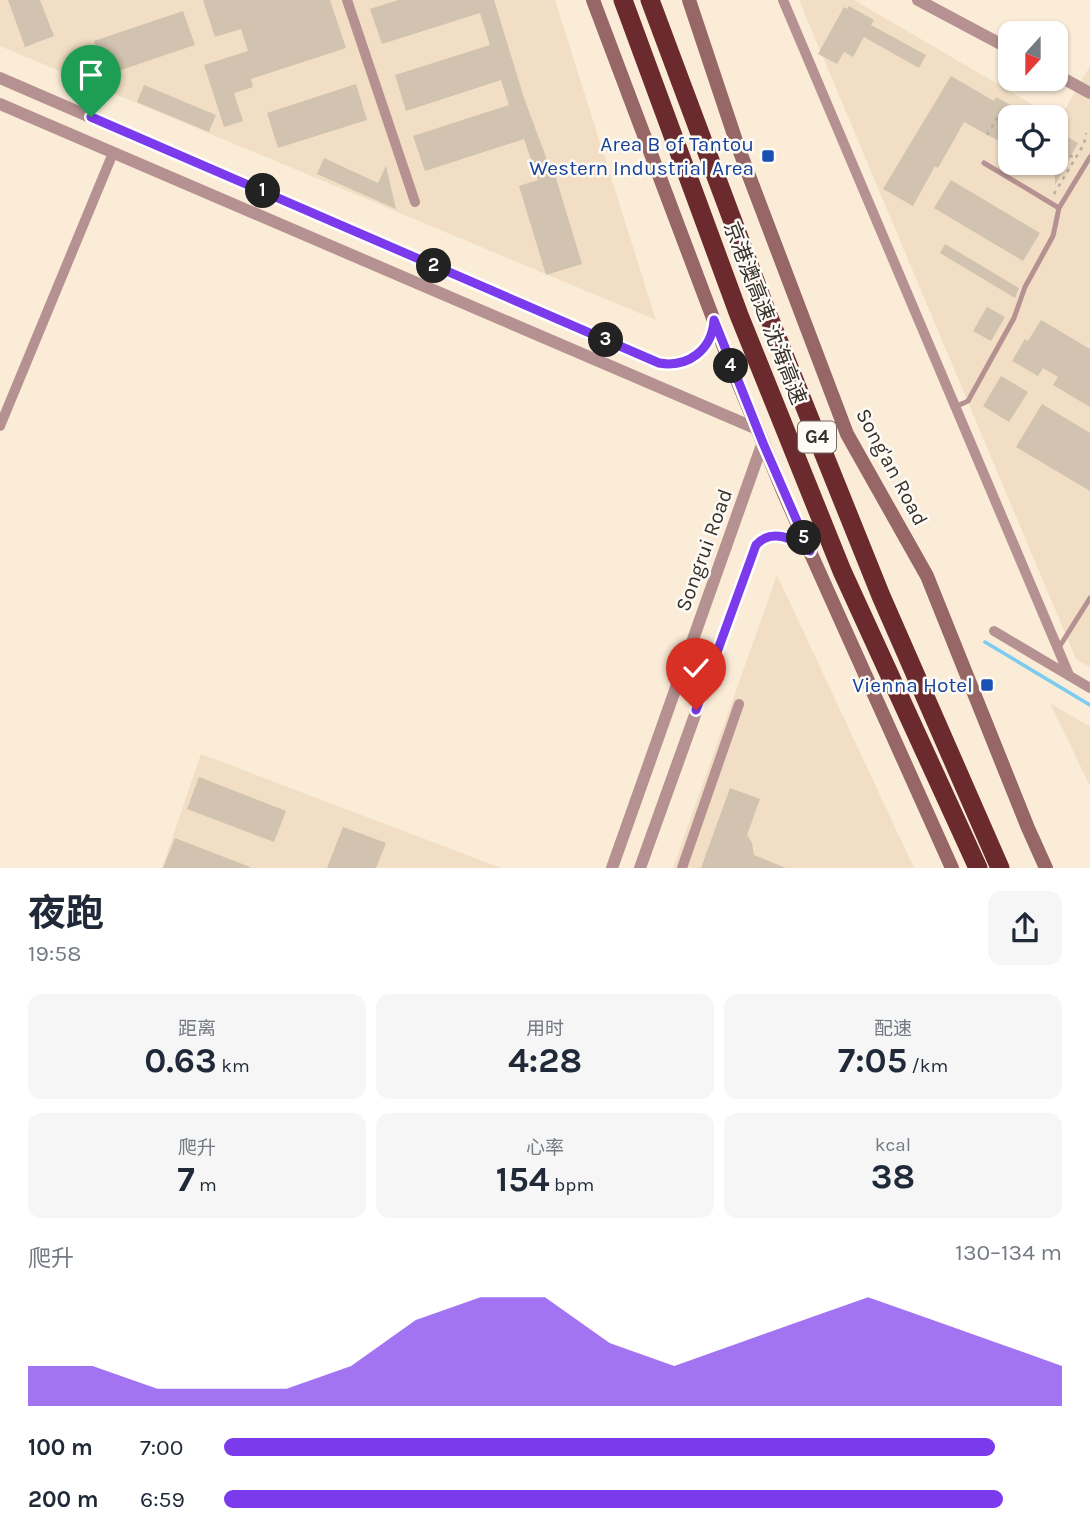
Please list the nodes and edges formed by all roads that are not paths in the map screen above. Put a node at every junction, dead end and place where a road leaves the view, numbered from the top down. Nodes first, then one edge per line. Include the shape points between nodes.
1 (347, 0) edge
2 (593, 0) edge
3 (623, 0) edge
4 (650, 0) edge
5 (689, 0) edge
6 (783, 0) edge
7 (918, 0) edge
8 (998, 43) edge
9 (0, 78) edge
10 (1068, 81) edge
11 (1090, 93) edge
12 (0, 104) edge
13 (113, 153) junction
14 (1090, 157) edge
15 (984, 163) dead end
16 (415, 202) dead end
17 (1059, 208) junction
18 (714, 320) junction
19 (956, 407) junction
20 (0, 426) edge
21 (760, 436) junction
22 (810, 551) junction
23 (1090, 598) edge
24 (994, 631) dead end
25 (1058, 650) junction
26 (1069, 675) junction
27 (1090, 688) edge
28 (739, 704) dead end
29 (612, 868) edge
30 (640, 868) edge
31 (682, 868) edge
32 (952, 868) edge
33 (978, 868) edge
34 (1000, 868) edge
35 (1046, 868) edge

1 - 16 street
2 - 18 main road
3 - 33 highway, 京港澳高速 沈海高速 / G4 via 739,315 837,558
4 - 34 highway, 京港澳高速 沈海高速 / G4 via 765,310 881,596
5 - 35 main road, Song'an Road via 737,144 847,434 927,576
6 - 19 street
7 - 8 street
9 - 18 street via 659,363 692,359 710,338
10 - 11 street
12 - 13 street
13 - 20 street
13 - 21 street
14 - 17 lane
15 - 17 lane
17 - 19 lane via 1053,236 1014,317 968,401
18 - 21 main road
19 - 25 street
21 - 22 main road
21 - 29 street, Songrui Road
22 - 30 street via 777,536 764,537 756,545
22 - 32 main road
23 - 25 lane
24 - 26 street
25 - 26 street
26 - 27 street
28 - 31 street

